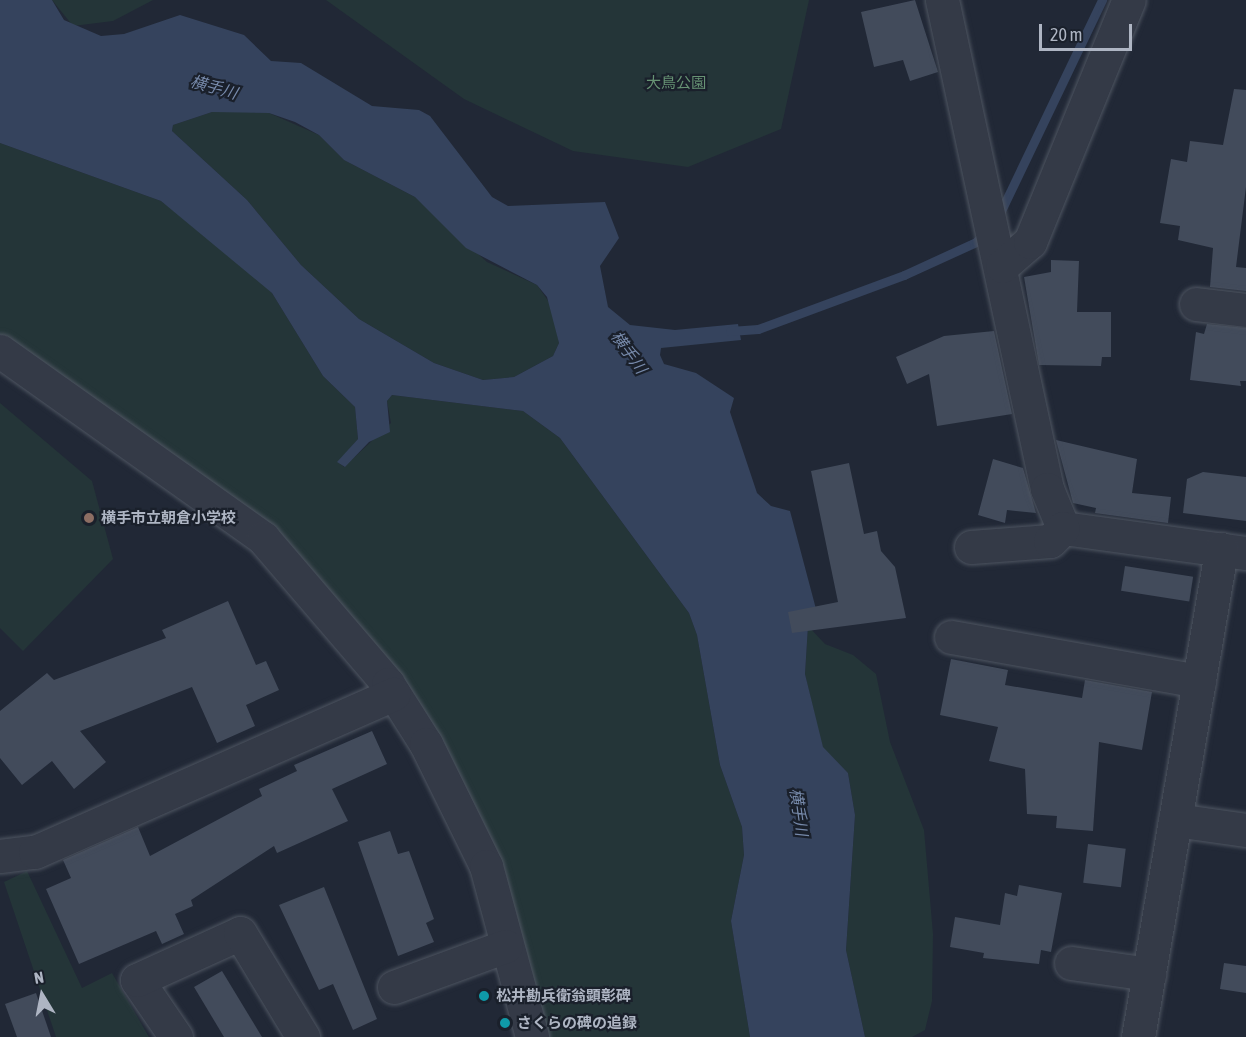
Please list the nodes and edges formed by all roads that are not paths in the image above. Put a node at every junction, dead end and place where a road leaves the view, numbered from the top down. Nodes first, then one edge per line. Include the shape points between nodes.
1 (942, 0) edge
2 (1129, 0) edge
3 (1002, 266) junction
4 (1196, 304) dead end
5 (1246, 310) edge
6 (0, 351) edge
7 (1063, 528) junction
8 (971, 547) dead end
9 (1234, 551) edge
10 (951, 637) dead end
11 (1199, 681) junction
12 (394, 694) junction
13 (1175, 820) junction
14 (1246, 830) edge
15 (0, 856) edge
16 (506, 945) junction
17 (1071, 963) dead end
18 (1149, 974) junction
19 (394, 987) dead end
20 (176, 1037) edge
21 (303, 1037) edge
22 (532, 1037) edge
23 (1138, 1037) edge

1 - 3 street
2 - 3 street via 1030,242
3 - 7 street via 1047,489
4 - 5 street
6 - 12 street via 263,538
7 - 8 street via 1050,541
7 - 9 street
9 - 11 street
10 - 11 street
11 - 13 street
12 - 15 street via 35,852
12 - 16 street via 426,744 486,866
13 - 14 street
13 - 18 street
16 - 19 street
16 - 22 street
17 - 18 street
18 - 23 street
20 - 21 street via 137,980 240,933

